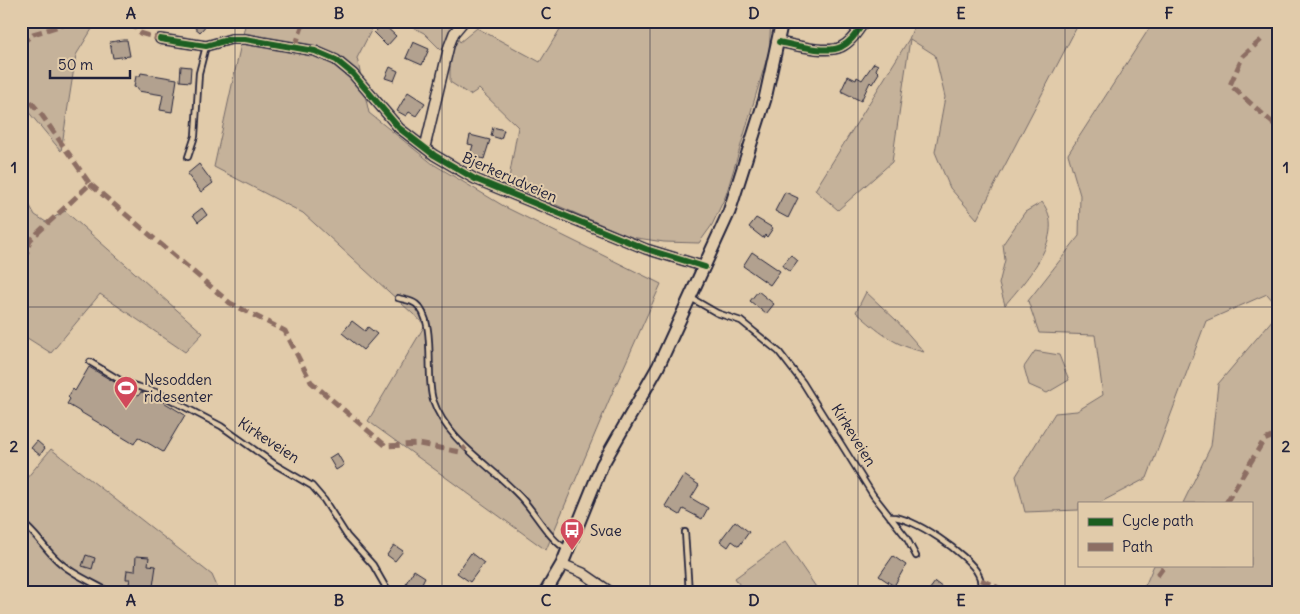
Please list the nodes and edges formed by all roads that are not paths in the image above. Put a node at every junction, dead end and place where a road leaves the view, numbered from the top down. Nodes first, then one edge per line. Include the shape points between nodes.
1 (464, 21) edge
2 (782, 21) edge
3 (865, 21) edge
4 (160, 39) dead end
5 (779, 42) junction
6 (206, 46) junction
7 (425, 147) junction
8 (188, 157) dead end
9 (706, 267) junction
10 (398, 298) dead end
11 (691, 298) junction
12 (90, 362) dead end
13 (890, 517) junction
14 (21, 522) edge
15 (685, 532) dead end
16 (568, 549) junction
17 (916, 556) dead end
18 (562, 564) junction
19 (111, 593) edge
20 (389, 593) edge
21 (545, 593) edge
22 (612, 593) edge
23 (689, 593) edge
24 (979, 593) edge

1 - 7 street via 449,46
2 - 5 main road
3 - 5 street via 852,39 831,50
4 - 6 street, Bjerkerudveien
5 - 9 main road via 768,91 742,175
6 - 7 street, Bjerkerudveien via 245,39 315,51 336,60 354,74 399,128
6 - 8 lane via 199,73 195,136
7 - 9 street, Bjerkerudveien via 475,179 503,191 646,249
9 - 11 main road
10 - 16 lane via 416,304 426,317 431,392 446,426 519,495 554,539
11 - 13 lane, Kirkeveien via 717,313 740,321 779,352 803,383
11 - 16 main road via 658,368 602,464
12 - 20 lane, Kirkeveien via 123,382 156,392 221,426 312,486 347,536 373,565
13 - 17 lane, Kirkeveien
13 - 24 lane via 902,518 925,530 965,558 979,575
14 - 19 lane via 64,566
15 - 23 lane
16 - 18 main road
18 - 21 main road
18 - 22 street via 583,573

